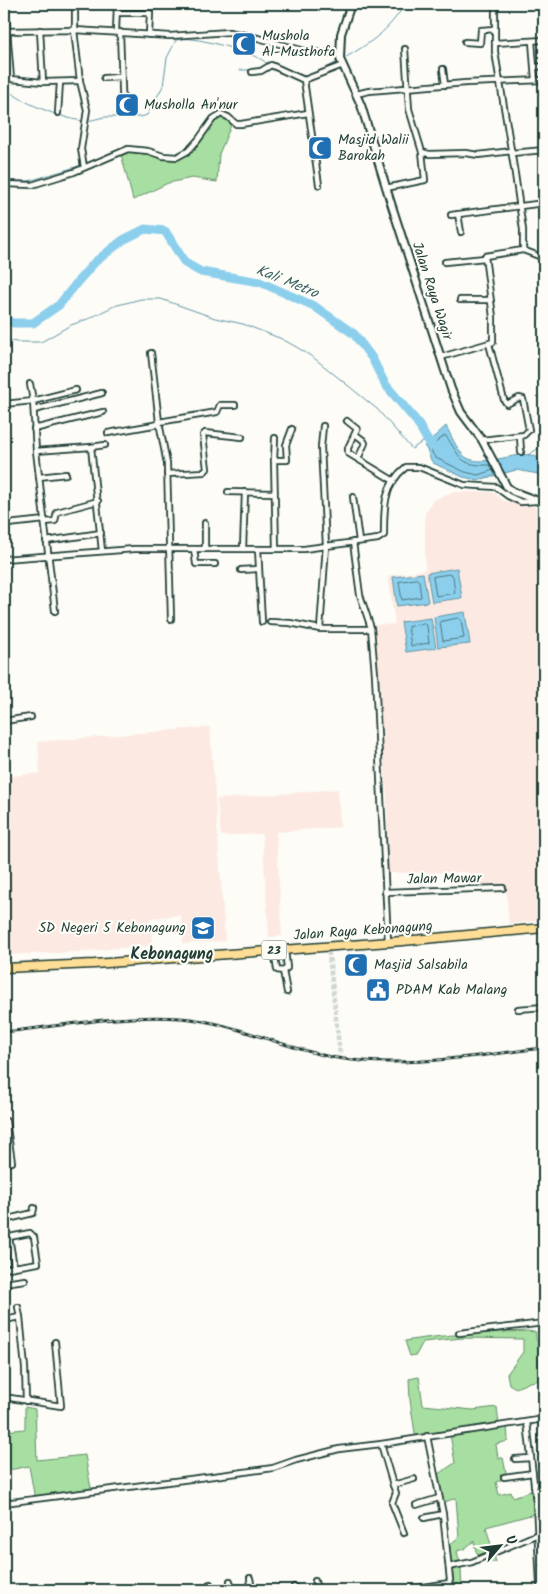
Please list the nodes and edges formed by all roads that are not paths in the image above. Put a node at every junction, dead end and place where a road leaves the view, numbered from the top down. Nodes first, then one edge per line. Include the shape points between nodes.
1 (5, 4) edge
2 (76, 4) edge
3 (117, 4) edge
4 (351, 4) edge
5 (495, 4) edge
6 (117, 13) junction
7 (495, 29) junction
8 (40, 30) junction
9 (74, 30) junction
10 (5, 31) edge
11 (118, 32) junction
12 (149, 35) junction
13 (532, 40) junction
14 (544, 40) edge
15 (465, 42) dead end
16 (495, 43) junction
17 (405, 50) dead end
18 (341, 60) junction
19 (544, 66) edge
20 (535, 67) junction
21 (443, 69) dead end
22 (252, 72) dead end
23 (121, 77) junction
24 (104, 78) dead end
25 (10, 80) junction
26 (304, 80) junction
27 (535, 80) junction
28 (544, 80) edge
29 (4, 81) edge
30 (80, 81) junction
31 (499, 81) junction
32 (43, 82) junction
33 (60, 82) junction
34 (445, 85) junction
35 (408, 88) junction
36 (356, 94) junction
37 (58, 113) dead end
38 (308, 113) junction
39 (123, 115) dead end
40 (544, 150) edge
41 (422, 152) junction
42 (512, 152) junction
43 (84, 167) junction
44 (4, 184) edge
45 (319, 185) dead end
46 (386, 188) junction
47 (544, 203) edge
48 (520, 206) junction
49 (451, 214) dead end
50 (458, 214) junction
51 (461, 232) dead end
52 (523, 250) junction
53 (485, 258) junction
54 (544, 258) edge
55 (444, 262) dead end
56 (460, 300) dead end
57 (490, 300) junction
58 (488, 344) junction
59 (151, 353) dead end
60 (441, 357) junction
61 (30, 384) dead end
62 (76, 390) dead end
63 (102, 393) dead end
64 (33, 401) junction
65 (4, 404) edge
66 (235, 404) dead end
67 (34, 410) junction
68 (104, 412) dead end
69 (347, 421) dead end
70 (159, 423) junction
71 (323, 426) dead end
72 (34, 429) junction
73 (292, 429) dead end
74 (108, 433) dead end
75 (355, 434) junction
76 (520, 436) junction
77 (242, 437) dead end
78 (275, 438) dead end
79 (482, 440) junction
80 (105, 445) dead end
81 (91, 447) junction
82 (36, 452) junction
83 (521, 452) dead end
84 (358, 459) junction
85 (274, 460) junction
86 (66, 474) dead end
87 (167, 474) junction
88 (39, 477) junction
89 (394, 481) junction
90 (228, 492) dead end
91 (245, 492) junction
92 (274, 493) junction
93 (353, 497) dead end
94 (98, 501) junction
95 (541, 502) edge
96 (45, 521) junction
97 (205, 523) dead end
98 (8, 524) dead end
99 (101, 532) junction
100 (46, 541) junction
101 (356, 542) junction
102 (326, 546) junction
103 (169, 548) junction
104 (205, 548) junction
105 (242, 548) junction
106 (194, 549) junction
107 (258, 549) junction
108 (276, 549) junction
109 (102, 551) junction
110 (48, 555) junction
111 (4, 559) edge
112 (215, 564) dead end
113 (258, 569) junction
114 (242, 570) dead end
115 (55, 611) dead end
116 (171, 619) dead end
117 (261, 619) dead end
118 (270, 622) dead end
119 (320, 629) junction
120 (371, 629) junction
121 (31, 717) dead end
122 (4, 721) edge
123 (503, 888) dead end
124 (385, 892) junction
125 (544, 928) edge
126 (388, 941) junction
127 (285, 949) junction
128 (274, 950) junction
129 (4, 968) edge
130 (283, 971) junction
131 (287, 992) dead end
132 (544, 1007) edge
133 (518, 1009) dead end
134 (4, 1121) edge
135 (6, 1142) edge
136 (4, 1163) edge
137 (34, 1208) dead end
138 (4, 1220) edge
139 (6, 1238) edge
140 (14, 1267) junction
141 (4, 1269) edge
142 (25, 1280) dead end
143 (4, 1283) edge
144 (18, 1307) dead end
145 (20, 1317) junction
146 (4, 1320) edge
147 (544, 1324) edge
148 (459, 1332) dead end
149 (55, 1342) dead end
150 (4, 1397) edge
151 (26, 1401) junction
152 (544, 1419) edge
153 (526, 1422) junction
154 (427, 1436) junction
155 (381, 1444) junction
156 (531, 1458) junction
157 (515, 1459) dead end
158 (533, 1473) junction
159 (504, 1477) dead end
160 (414, 1479) dead end
161 (544, 1482) edge
162 (393, 1485) junction
163 (534, 1485) junction
164 (439, 1498) junction
165 (4, 1503) edge
166 (416, 1505) dead end
167 (442, 1514) junction
168 (424, 1518) dead end
169 (404, 1533) dead end
170 (538, 1534) junction
171 (449, 1567) junction
172 (250, 1578) dead end
173 (230, 1581) dead end
174 (315, 1581) dead end
175 (210, 1584) dead end
176 (210, 1590) edge
177 (232, 1590) edge
178 (252, 1590) edge
179 (317, 1590) edge
180 (405, 1590) edge
181 (544, 1590) edge

1 - 10 street
2 - 9 street
3 - 6 street
4 - 18 main road via 341,34
5 - 7 street
6 - 11 street
6 - 12 street via 150,13
7 - 15 street via 481,30 480,43
7 - 16 street
8 - 9 street
8 - 10 street
8 - 32 street
9 - 11 street
9 - 30 street
10 - 25 street
11 - 12 street
11 - 23 street
12 - 18 street via 229,32
13 - 14 street
13 - 16 street
13 - 20 street
16 - 31 street
17 - 35 street
18 - 26 street
18 - 36 main road, Jalan Raya Wagir
19 - 20 street
20 - 27 street
21 - 34 street
22 - 26 street via 271,65
23 - 24 street
23 - 39 street
25 - 29 street
25 - 32 street
26 - 38 street
27 - 28 street
27 - 31 street
30 - 33 street
30 - 43 street via 87,110 82,149
31 - 34 street
31 - 42 street
32 - 33 street
33 - 37 street
34 - 35 street
35 - 36 street
35 - 41 street via 409,109
36 - 46 main road, Jalan Raya Wagir via 367,120
38 - 43 street via 241,124 221,114 213,118 188,151 177,157 128,149
38 - 45 street
40 - 42 street
41 - 42 street via 478,155
41 - 46 street via 425,180
42 - 48 street
43 - 44 street via 32,185
46 - 60 main road, Jalan Raya Wagir
47 - 48 street
48 - 50 street
48 - 52 street
49 - 50 street
50 - 51 street
52 - 53 street via 485,255
52 - 54 street
53 - 55 street
53 - 57 street
56 - 57 street
57 - 58 street via 493,341
58 - 60 street
58 - 76 street via 505,403 521,397 523,400 529,430
59 - 70 street
60 - 79 main road, Jalan Raya Wagir via 461,412
61 - 64 street
62 - 64 street
63 - 67 street
64 - 65 street
64 - 67 street
66 - 70 street via 220,406 217,412
67 - 72 street
68 - 72 street
69 - 75 street via 356,428
70 - 74 street
70 - 87 street
71 - 102 street via 321,447
72 - 82 street
73 - 85 street via 286,442 286,460
75 - 84 street via 365,443
75 - 84 street via 348,450
76 - 79 street
76 - 83 street
77 - 87 street via 205,433 207,469 204,472
78 - 85 street
79 - 95 main road, Jalan Raya Wagir via 503,482 514,492
80 - 81 street
81 - 82 street
81 - 94 street
82 - 88 street
84 - 89 street
85 - 92 street
86 - 88 street
87 - 103 street
88 - 96 street
89 - 95 street via 406,466 419,467 464,485 496,487 522,502
89 - 101 street via 384,500 383,537
90 - 91 street
91 - 92 street
91 - 105 street
92 - 108 street
93 - 101 street
94 - 96 street via 57,512 55,520
94 - 99 street
96 - 98 street
96 - 100 street
97 - 104 street
99 - 100 street
99 - 109 street
100 - 110 street
101 - 102 street
101 - 120 street via 360,595
102 - 108 street
102 - 119 street
103 - 106 street
103 - 109 street
103 - 116 street
104 - 105 street
104 - 106 street
105 - 107 street
106 - 112 street via 196,564
107 - 108 street
107 - 113 street
109 - 110 street
110 - 111 street
110 - 115 street
113 - 114 street
113 - 117 street
118 - 119 street
119 - 120 street
120 - 124 street
121 - 122 street
123 - 124 street, Jalan Mawar
124 - 126 street
125 - 126 highway, Jalan Raya Kebonagung / 23
126 - 127 highway, Jalan Raya Kebonagung / 23
127 - 128 highway, Jalan Raya Kebonagung / 23
127 - 130 street via 287,968
128 - 129 highway, Jalan Raya Kebonagung / 23
128 - 130 street via 277,970
130 - 131 street
132 - 133 street
134 - 135 street
135 - 136 street via 12,1162
137 - 138 street via 31,1214
139 - 140 street
139 - 140 street via 30,1233 34,1236 38,1263
140 - 141 street
142 - 143 street
144 - 145 street
145 - 146 street
145 - 151 street
147 - 148 street
149 - 151 street via 61,1406
150 - 151 street
152 - 153 street
153 - 154 street
153 - 156 street
154 - 155 street
154 - 164 street
155 - 162 street
155 - 165 street via 339,1449 273,1468
156 - 157 street
156 - 158 street
158 - 159 street
158 - 163 street
160 - 162 street
161 - 163 street
162 - 169 street via 396,1492 392,1503
163 - 170 street
164 - 166 street
164 - 167 street
167 - 168 street
167 - 171 street
170 - 171 street via 472,1562
170 - 181 street via 540,1585
171 - 180 street via 448,1583
172 - 178 street
173 - 177 street
174 - 179 street
175 - 176 street

